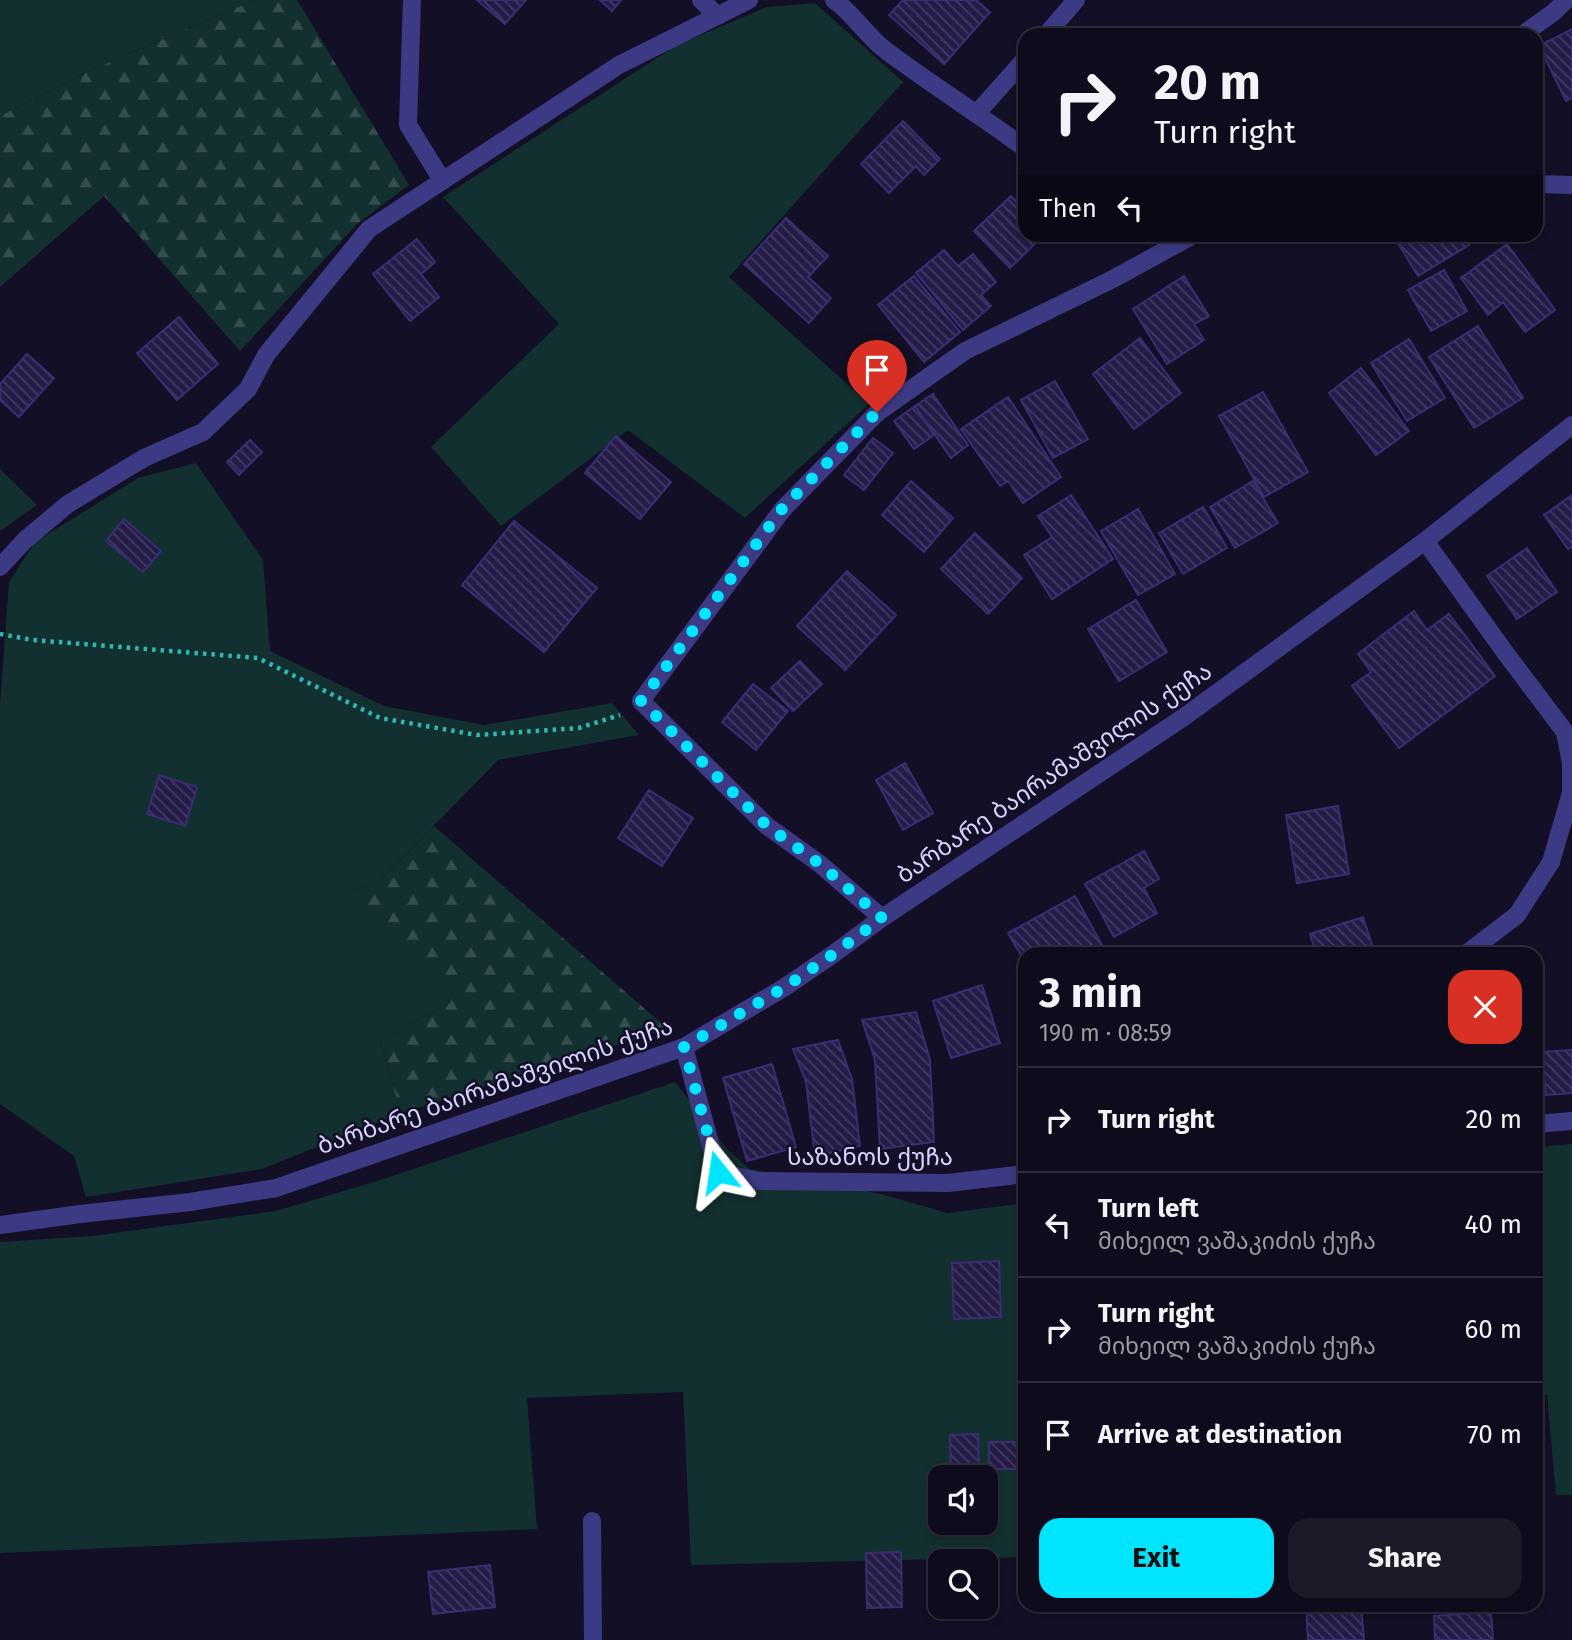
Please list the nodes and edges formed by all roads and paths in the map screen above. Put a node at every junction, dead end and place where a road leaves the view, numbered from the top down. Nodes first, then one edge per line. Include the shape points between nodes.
1 (412, 0) edge
2 (701, 0) edge
3 (749, 0) edge
4 (834, 0) edge
5 (1076, 0) edge
6 (1566, 0) edge
7 (718, 16) junction
8 (1052, 28) edge
9 (1532, 28) edge
10 (1018, 67) edge
11 (977, 114) junction
12 (1018, 143) edge
13 (442, 180) junction
14 (1543, 184) edge
15 (1572, 185) edge
16 (1180, 242) edge
17 (1572, 425) edge
18 (1425, 541) junction
19 (0, 566) edge
20 (0, 634) edge
21 (641, 701) junction
22 (882, 918) junction
23 (1475, 947) edge
24 (684, 1047) junction
25 (1572, 1121) edge
26 (1543, 1123) edge
27 (1018, 1175) edge
28 (0, 1225) edge
29 (592, 1521) dead end
30 (593, 1640) edge

1 - 13 street via 408,125
2 - 7 street
3 - 7 street
4 - 11 street via 872,39
5 - 8 street
6 - 9 street
7 - 13 street via 619,65
10 - 11 street
11 - 12 street
13 - 19 street via 369,229 265,355 248,389 203,432 144,458 68,504
14 - 15 street
16 - 21 street via 965,351 877,412 782,509
17 - 18 street, ბარბარე ბაირამაშვილის ქუჩა
18 - 22 street, ბარბარე ბაირამაშვილის ქუჩა via 1184,717
18 - 23 street via 1565,732 1571,763 1571,793 1551,862 1517,915
20 - 21 path via 258,658 380,718 477,735 579,728 617,716
21 - 22 street via 767,826
22 - 24 street, ბარბარე ბაირამაშვილის ქუჩა via 785,987
24 - 27 street, საზანოს ქუჩა via 718,1172 758,1181 948,1183
24 - 28 street, ბარბარე ბაირამაშვილის ქუჩა via 276,1188
25 - 26 street
29 - 30 street

